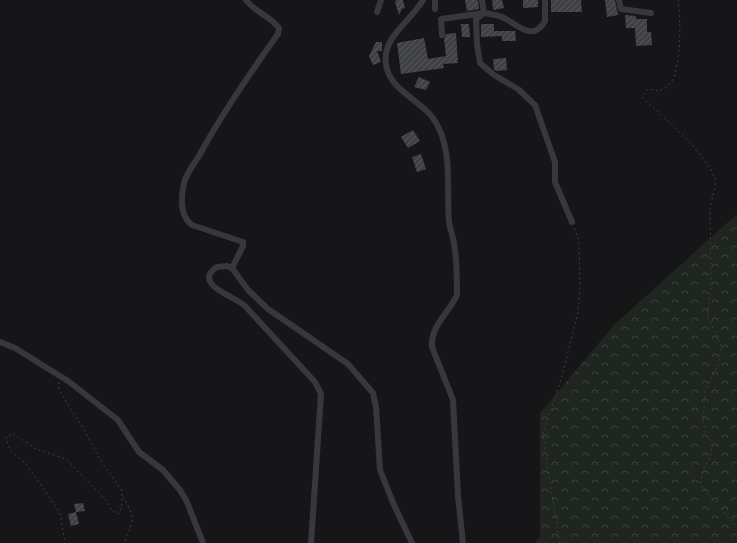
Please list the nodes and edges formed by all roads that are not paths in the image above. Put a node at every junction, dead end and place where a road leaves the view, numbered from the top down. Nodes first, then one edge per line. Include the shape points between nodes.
1 (246, 0) edge
2 (381, 0) edge
3 (423, 0) edge
4 (435, 0) edge
5 (482, 0) edge
6 (545, 0) edge
7 (619, 0) edge
8 (435, 9) dead end
9 (377, 12) dead end
10 (484, 13) junction
11 (651, 13) dead end
12 (442, 35) dead end
13 (572, 222) road end
14 (232, 268) junction
15 (0, 342) edge
16 (203, 543) edge
17 (311, 543) edge
18 (412, 543) edge
19 (463, 543) edge

1 - 14 street via 254,10 274,22 279,28 278,34 207,140 184,182 183,200 183,215 186,221 243,242
2 - 9 street
3 - 19 street via 394,34 388,47 386,63 388,73 401,91 432,118 442,137 447,158 449,223 454,242 457,295 439,320 431,339 453,400
4 - 8 street
5 - 10 street
6 - 10 street via 545,21 537,30 520,28 501,17
7 - 11 street via 621,9
10 - 12 street via 440,19
10 - 13 street via 476,19 480,63 518,89 535,105 555,162 555,182
14 - 17 street via 222,266 213,269 210,274 212,286 245,306 315,382 321,394
14 - 18 street via 248,290 268,309 348,364 373,393 380,470
15 - 16 street via 15,348 59,376 118,420 142,456 163,470 185,499

